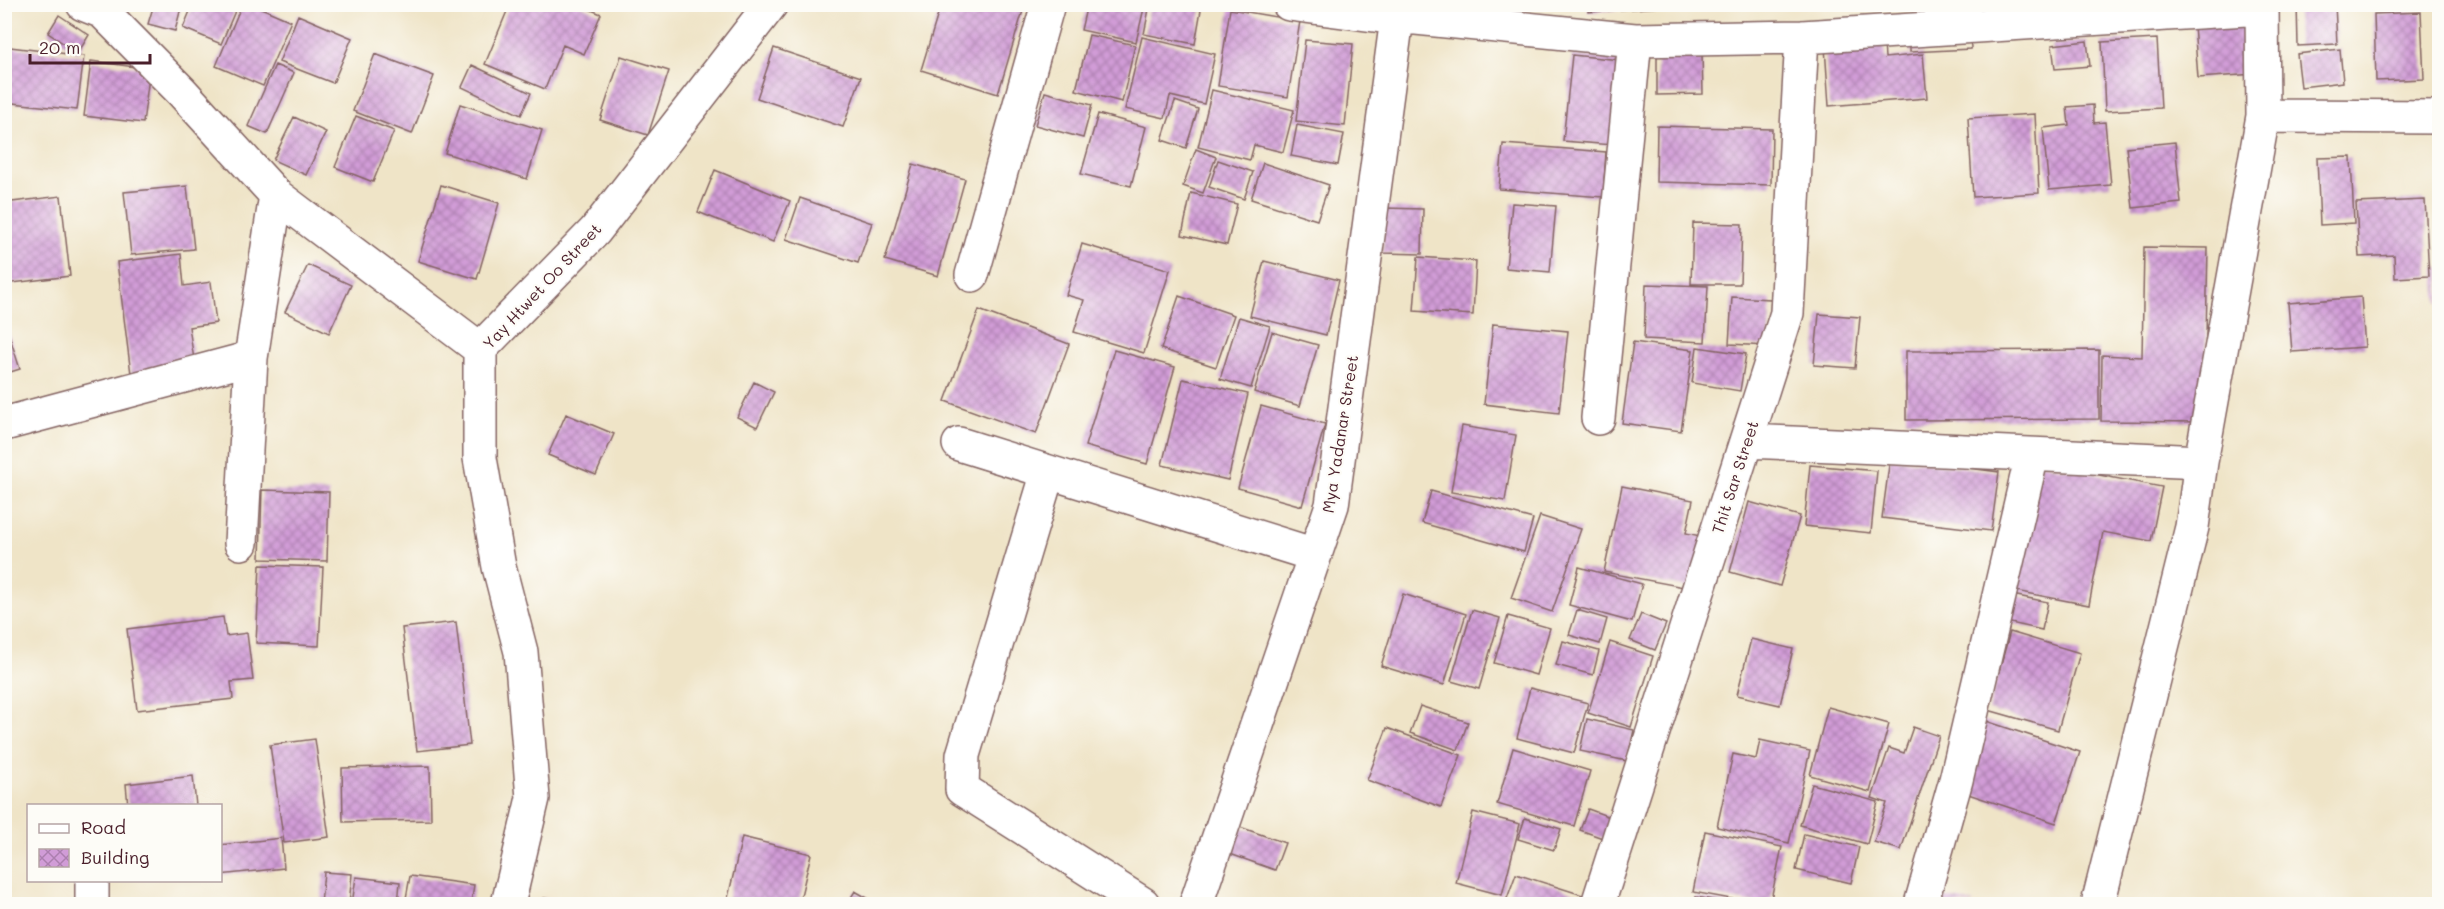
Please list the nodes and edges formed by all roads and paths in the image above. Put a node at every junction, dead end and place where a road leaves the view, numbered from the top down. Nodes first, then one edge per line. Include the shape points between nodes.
1 (83, 4) edge
2 (771, 4) edge
3 (1048, 4) edge
4 (1289, 4) edge
5 (2262, 6) edge
6 (1410, 13) edge
7 (1802, 37) junction
8 (1635, 40) junction
9 (2263, 116) junction
10 (2439, 117) edge
11 (276, 195) junction
12 (972, 275) dead end
13 (480, 349) junction
14 (251, 358) junction
15 (1598, 418) dead end
16 (4, 424) edge
17 (1747, 441) junction
18 (959, 444) dead end
19 (2032, 455) junction
20 (2201, 462) junction
21 (1048, 472) junction
22 (240, 543) dead end
23 (1315, 555) junction
24 (92, 882) edge
25 (92, 904) edge
26 (508, 904) edge
27 (1143, 904) edge
28 (1196, 904) edge
29 (1598, 904) edge
30 (1922, 904) edge
31 (2098, 904) edge

1 - 11 street via 104,12
2 - 13 street, Yay Htwet Oo Street via 595,231
3 - 12 street
4 - 6 street
5 - 7 street
5 - 9 street
6 - 8 street
6 - 23 street, Mya Yadanar Street via 1332,506
7 - 8 street
7 - 17 street, Thit Sar Street via 1787,313
8 - 15 street
9 - 10 street
9 - 20 street
11 - 13 street
11 - 14 street
13 - 26 street, Yay Htwet Oo Street via 480,458 499,567 521,652 533,798
14 - 16 street
14 - 22 street
17 - 19 street
17 - 29 street, Thit Sar Street
18 - 21 street
19 - 20 street
19 - 30 street via 1956,780
20 - 31 street via 2192,527
21 - 23 street
21 - 27 street via 963,755 962,789
23 - 28 street, Mya Yadanar Street
24 - 25 street

